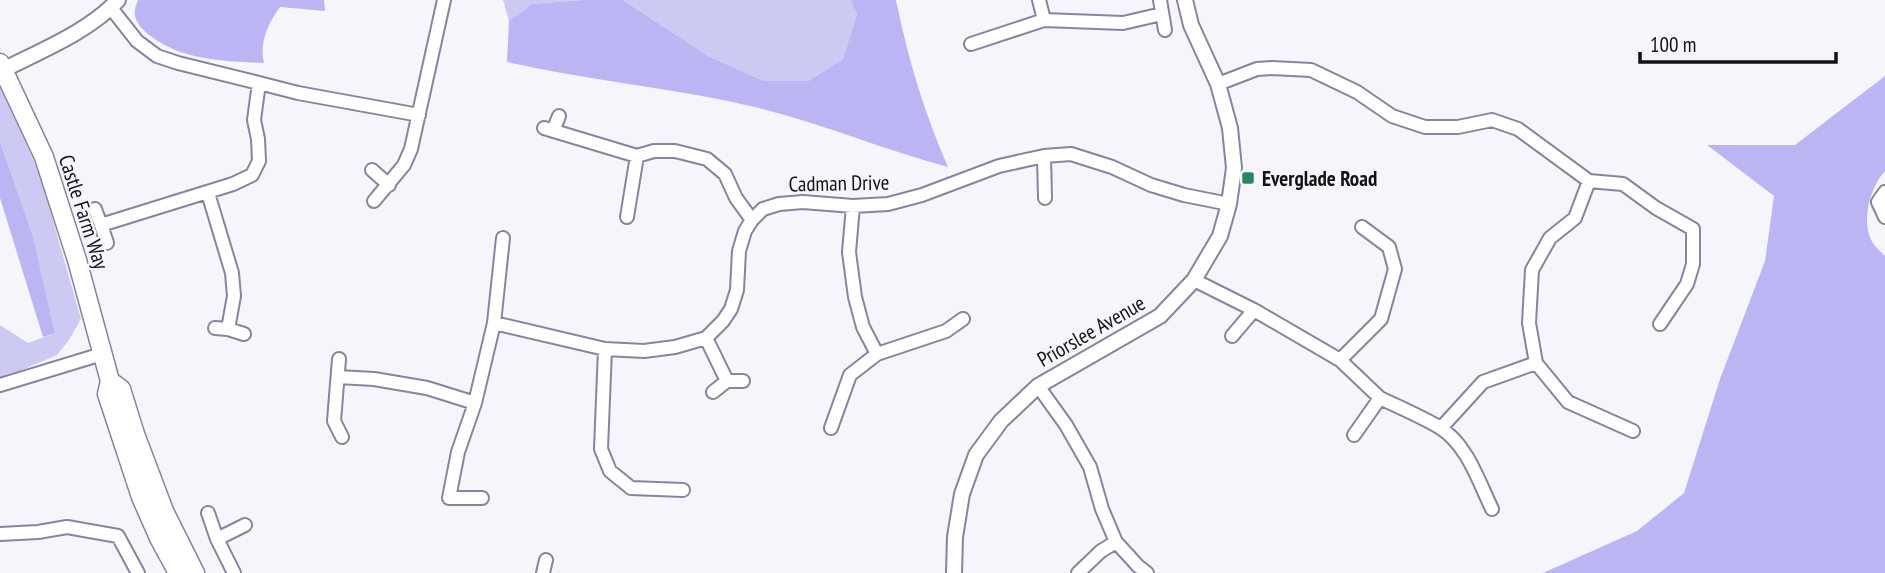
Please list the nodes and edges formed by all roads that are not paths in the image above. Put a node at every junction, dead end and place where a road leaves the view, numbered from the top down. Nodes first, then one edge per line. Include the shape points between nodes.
1 (444, 0) edge
2 (1040, 0) edge
3 (1160, 0) edge
4 (1185, 0) edge
5 (115, 4) edge
6 (1161, 14) junction
7 (1044, 20) junction
8 (1165, 30) dead end
9 (971, 44) dead end
10 (2, 66) edge
11 (259, 83) junction
12 (1218, 84) junction
13 (419, 115) junction
14 (559, 116) dead end
15 (637, 156) junction
16 (1045, 156) junction
17 (372, 170) dead end
18 (1589, 181) junction
19 (389, 185) junction
20 (1885, 192) edge
21 (208, 193) junction
22 (1045, 198) dead end
23 (374, 201) dead end
24 (1229, 204) junction
25 (853, 206) junction
26 (95, 209) dead end
27 (627, 217) dead end
28 (1885, 217) edge
29 (752, 220) junction
30 (101, 225) junction
31 (1362, 228) dead end
32 (503, 238) dead end
33 (107, 243) dead end
34 (1194, 279) junction
35 (1254, 310) junction
36 (963, 319) dead end
37 (494, 323) junction
38 (1660, 324) dead end
39 (215, 328) dead end
40 (228, 329) junction
41 (244, 334) dead end
42 (1232, 336) dead end
43 (706, 338) junction
44 (606, 349) junction
45 (102, 354) junction
46 (877, 354) junction
47 (339, 359) dead end
48 (1340, 360) junction
49 (1536, 363) junction
50 (338, 377) junction
51 (727, 380) junction
52 (110, 381) junction
53 (743, 381) dead end
54 (0, 385) edge
55 (1038, 386) junction
56 (713, 393) dead end
57 (1380, 398) junction
58 (475, 403) junction
59 (831, 428) dead end
60 (1441, 428) junction
61 (1633, 431) dead end
62 (1353, 435) dead end
63 (342, 437) dead end
64 (683, 490) dead end
65 (482, 498) dead end
66 (1492, 509) dead end
67 (208, 513) dead end
68 (245, 525) dead end
69 (0, 534) edge
70 (217, 539) junction
71 (1116, 542) junction
72 (546, 559) dead end
73 (138, 573) edge
74 (178, 573) edge
75 (195, 573) edge
76 (234, 573) edge
77 (543, 573) edge
78 (954, 573) edge
79 (1078, 573) edge
80 (1147, 573) edge

1 - 13 street
2 - 7 street
3 - 6 street
4 - 12 street, Priorslee Avenue via 1191,25
5 - 10 street via 75,33
5 - 11 street via 137,41 157,56
6 - 7 street via 1123,23
6 - 8 street
7 - 9 street
10 - 45 main road, Castle Farm Way via 44,157
11 - 13 street
11 - 21 street via 254,120 259,161 252,175
12 - 18 street via 1256,69 1311,70 1357,92 1392,116 1425,127 1492,120 1518,129
12 - 24 street, Priorslee Avenue via 1230,128 1234,169
13 - 19 street via 404,166
14 - 15 street via 549,130
15 - 27 street
15 - 29 street via 675,150 707,159 725,174
16 - 22 street
16 - 24 street, Cadman Drive via 1071,154 1151,185
16 - 25 street, Cadman Drive via 999,166 888,204
17 - 19 street
18 - 38 street via 1623,184 1693,229 1688,284
18 - 49 street via 1575,218 1550,238 1532,270 1529,323
19 - 23 street
20 - 28 street via 1878,202
21 - 30 street
21 - 40 street via 232,273 234,296
24 - 34 street, Priorslee Avenue via 1220,236
25 - 29 street, Cadman Drive via 779,204 763,209
25 - 46 street via 849,252 855,297
26 - 30 street
29 - 43 street via 739,251 731,309
30 - 33 street
31 - 48 street via 1389,247 1395,269 1381,319
32 - 37 street
34 - 35 street
34 - 55 street, Priorslee Avenue via 1160,316
35 - 42 street
35 - 48 street
36 - 46 street via 946,331
37 - 44 street
37 - 58 street
39 - 40 street
40 - 41 street
43 - 44 street via 644,351
43 - 51 street
44 - 64 street via 601,449 610,471 631,488
45 - 52 main road, Castle Farm Way
45 - 54 street
46 - 59 street via 850,375
47 - 50 street
48 - 57 street
49 - 60 street via 1483,382
49 - 61 street via 1568,402
50 - 58 street via 427,388
50 - 63 street via 334,421
51 - 53 street
51 - 56 street
52 - 74 main road, Castle Farm Way via 107,394 132,472
52 - 75 main road, Castle Farm Way via 121,389 164,511
55 - 71 street via 1090,467
55 - 78 street, Priorslee Avenue via 976,455 962,494
57 - 60 street
57 - 62 street
58 - 65 street via 449,498
60 - 66 street via 1469,460
67 - 70 street
68 - 70 street
69 - 73 street via 67,527 118,536
70 - 76 street
71 - 79 street
71 - 80 street
72 - 77 street

